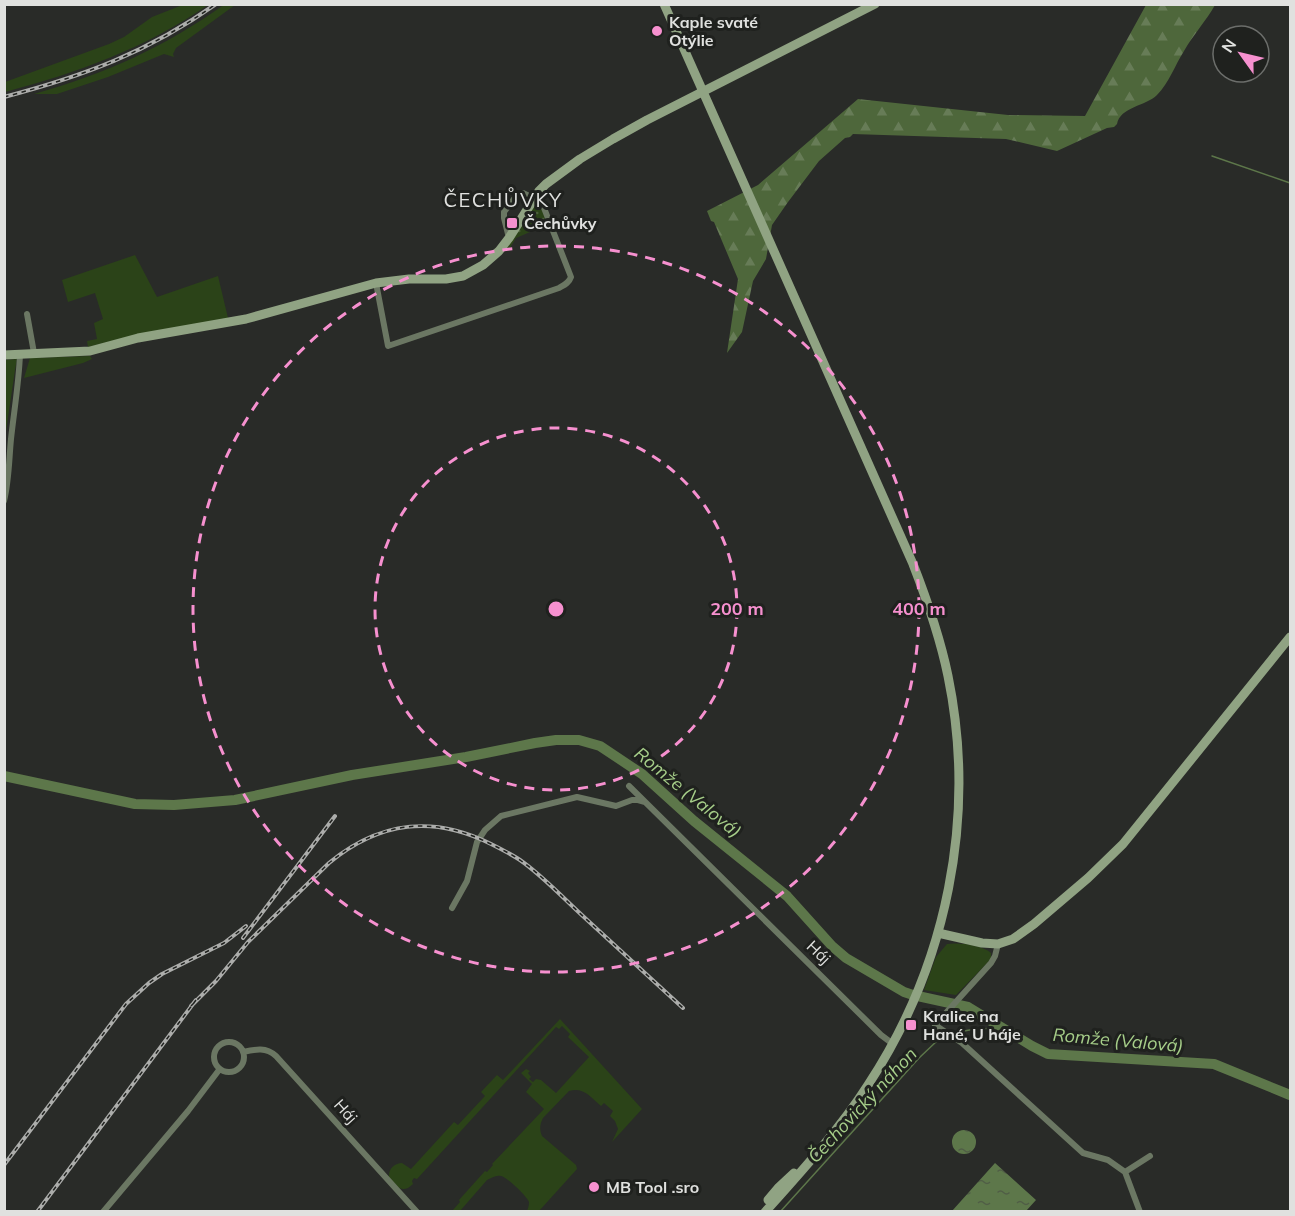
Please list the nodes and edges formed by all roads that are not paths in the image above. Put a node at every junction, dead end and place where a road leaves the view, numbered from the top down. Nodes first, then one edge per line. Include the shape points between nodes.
1 (664, 4) edge
2 (875, 4) edge
3 (703, 92) junction
4 (534, 198) junction
5 (509, 238) junction
6 (376, 283) junction
7 (27, 314) dead end
8 (34, 353) junction
9 (20, 354) junction
10 (4, 355) edge
11 (7, 455) edge
12 (4, 501) edge
13 (1290, 637) edge
14 (629, 786) dead end
15 (645, 802) junction
16 (452, 908) dead end
17 (938, 933) junction
18 (998, 944) junction
19 (893, 1044) junction
20 (243, 1052) junction
21 (219, 1070) junction
22 (1149, 1156) dead end
23 (1125, 1172) junction
24 (103, 1212) edge
25 (417, 1212) edge
26 (762, 1212) edge
27 (1140, 1212) edge

1 - 3 street
2 - 3 street
3 - 4 street via 613,138 546,184
3 - 17 street via 913,564 940,644 955,720 959,789 954,860
4 - 5 street
4 - 5 street via 519,194 505,210
4 - 6 street via 543,208 571,277 567,284 388,346
5 - 6 street via 491,259 459,278
6 - 8 street via 246,319 138,338 90,351
7 - 8 street
8 - 9 street
9 - 10 street
9 - 11 street
11 - 12 street
13 - 18 street via 1123,844 1028,928
14 - 15 street, Háj
15 - 16 street via 633,800 616,806 577,797 501,816 477,842 467,880
15 - 19 street, Háj
17 - 18 street
17 - 19 street via 920,987
18 - 23 street via 993,960 935,1025 962,1043 1083,1153 1108,1160
19 - 26 street via 861,1096
20 - 21 street via 239,1069
20 - 21 street via 232,1042 218,1046 213,1057
20 - 25 street, Háj via 261,1049 276,1056
21 - 24 street
22 - 23 street
23 - 27 street

